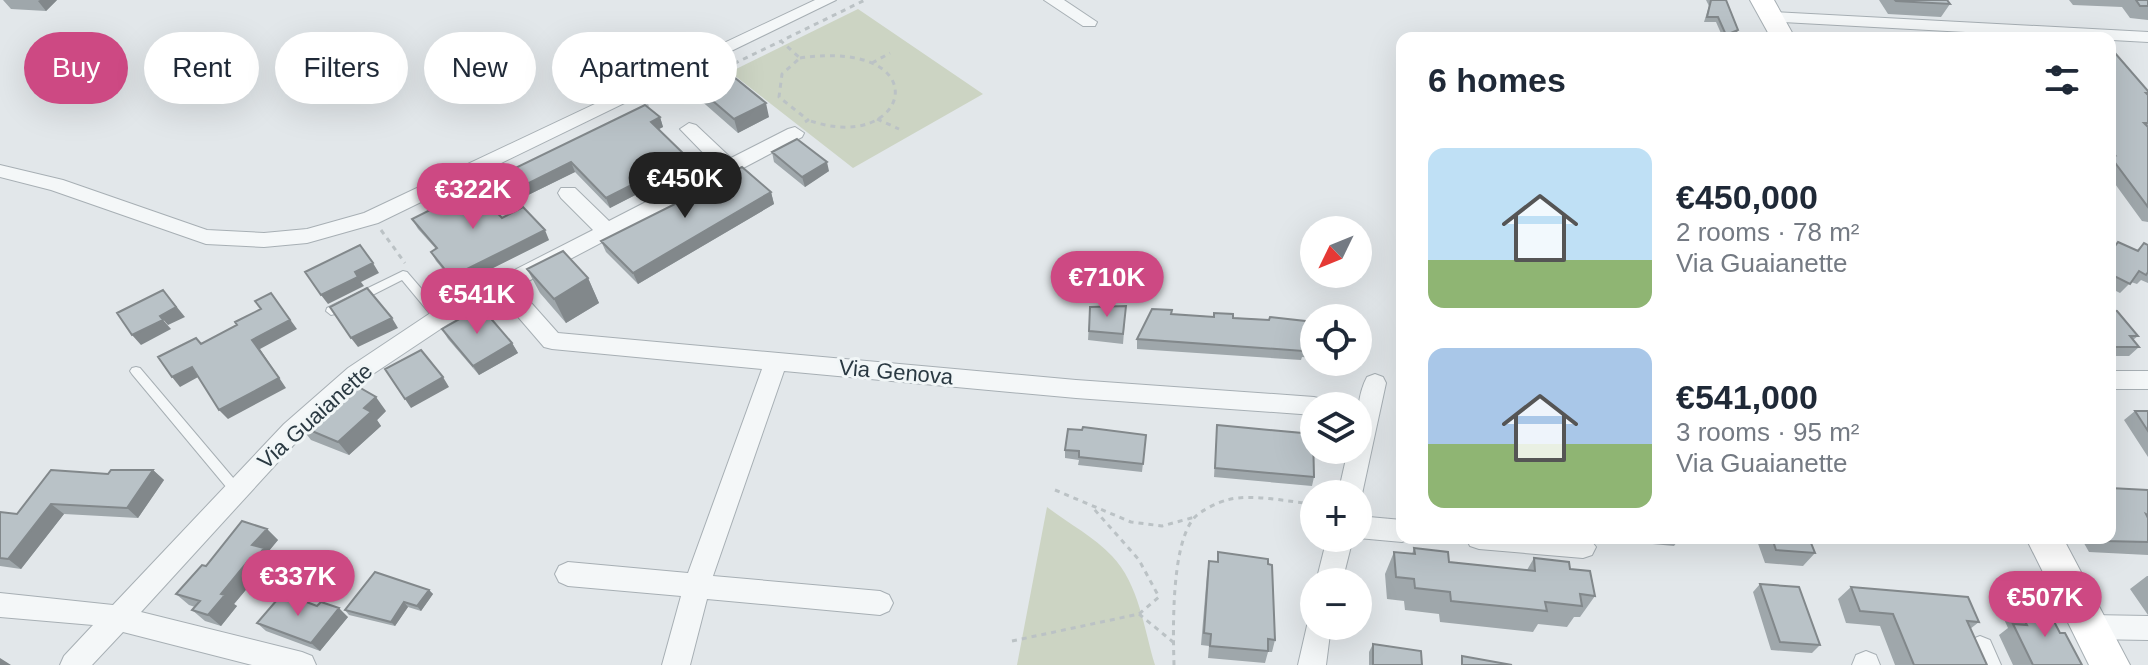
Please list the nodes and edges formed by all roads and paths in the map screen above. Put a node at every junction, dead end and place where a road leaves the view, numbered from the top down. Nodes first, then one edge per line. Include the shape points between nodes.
1 (828, 0) edge
2 (865, 0) edge
3 (1052, 0) edge
4 (1772, 18) edge
5 (1089, 22) dead end
6 (2049, 32) edge
7 (2116, 35) edge
8 (2148, 37) edge
9 (890, 53) dead end
10 (800, 58) junction
11 (872, 63) junction
12 (877, 119) junction
13 (802, 127) junction
14 (689, 129) dead end
15 (899, 129) dead end
16 (729, 167) junction
17 (0, 171) edge
18 (568, 193) dead end
19 (371, 218) junction
20 (606, 231) junction
21 (409, 268) dead end
22 (503, 285) junction
23 (331, 311) edge
24 (440, 318) junction
25 (776, 361) junction
26 (136, 371) dead end
27 (2116, 380) edge
28 (2148, 380) edge
29 (1375, 383) dead end
30 (1371, 392) edge
31 (1300, 405) edge
32 (236, 490) junction
33 (1055, 490) dead end
34 (1300, 503) edge
35 (1094, 509) junction
36 (1195, 517) junction
37 (1372, 528) edge
38 (1396, 530) edge
39 (1549, 544) edge
40 (2047, 544) edge
41 (1583, 547) dead end
42 (568, 574) dead end
43 (697, 585) junction
44 (1159, 597) junction
45 (1172, 597) junction
46 (880, 603) dead end
47 (0, 605) edge
48 (1139, 614) junction
49 (116, 618) junction
50 (2091, 627) junction
51 (2148, 628) edge
52 (1316, 640) edge
53 (1012, 641) dead end
54 (1174, 643) junction
55 (74, 665) edge
56 (302, 665) edge
57 (676, 665) edge
58 (1174, 665) edge
59 (1312, 665) edge
60 (2110, 665) edge

1 - 19 street
2 - 10 path via 781,41
3 - 5 street
4 - 6 street
7 - 8 street
9 - 11 path
10 - 11 path via 846,55
10 - 13 path via 783,70 777,85 779,97
11 - 12 path via 892,79 897,92
12 - 13 path via 848,128
12 - 15 path
13 - 16 street, Via Guaianette
14 - 16 street
16 - 20 street, Via Guaianette
17 - 19 street via 206,237 307,236
18 - 20 street
19 - 21 path
20 - 22 street, Via Guaianette
22 - 24 street, Via Guaianette
22 - 25 street, Via Genova via 552,341
23 - 24 lane via 403,275
24 - 32 street, Via Guaianette via 356,374
25 - 31 street, Via Genova
25 - 43 street
26 - 32 lane
27 - 28 street
29 - 30 street
32 - 49 street, Via Guaianette
33 - 35 path
34 - 36 path via 1225,500
35 - 36 path via 1159,527
35 - 44 path via 1131,547
36 - 45 path
37 - 38 street
39 - 41 street
40 - 50 main road
42 - 43 street
43 - 46 street
43 - 57 street
44 - 45 path
44 - 48 path
45 - 54 path
47 - 49 street
48 - 53 path
48 - 54 path
49 - 55 street, Via Guaianette
49 - 56 street
50 - 51 street
50 - 60 main road
52 - 59 street
54 - 58 path

